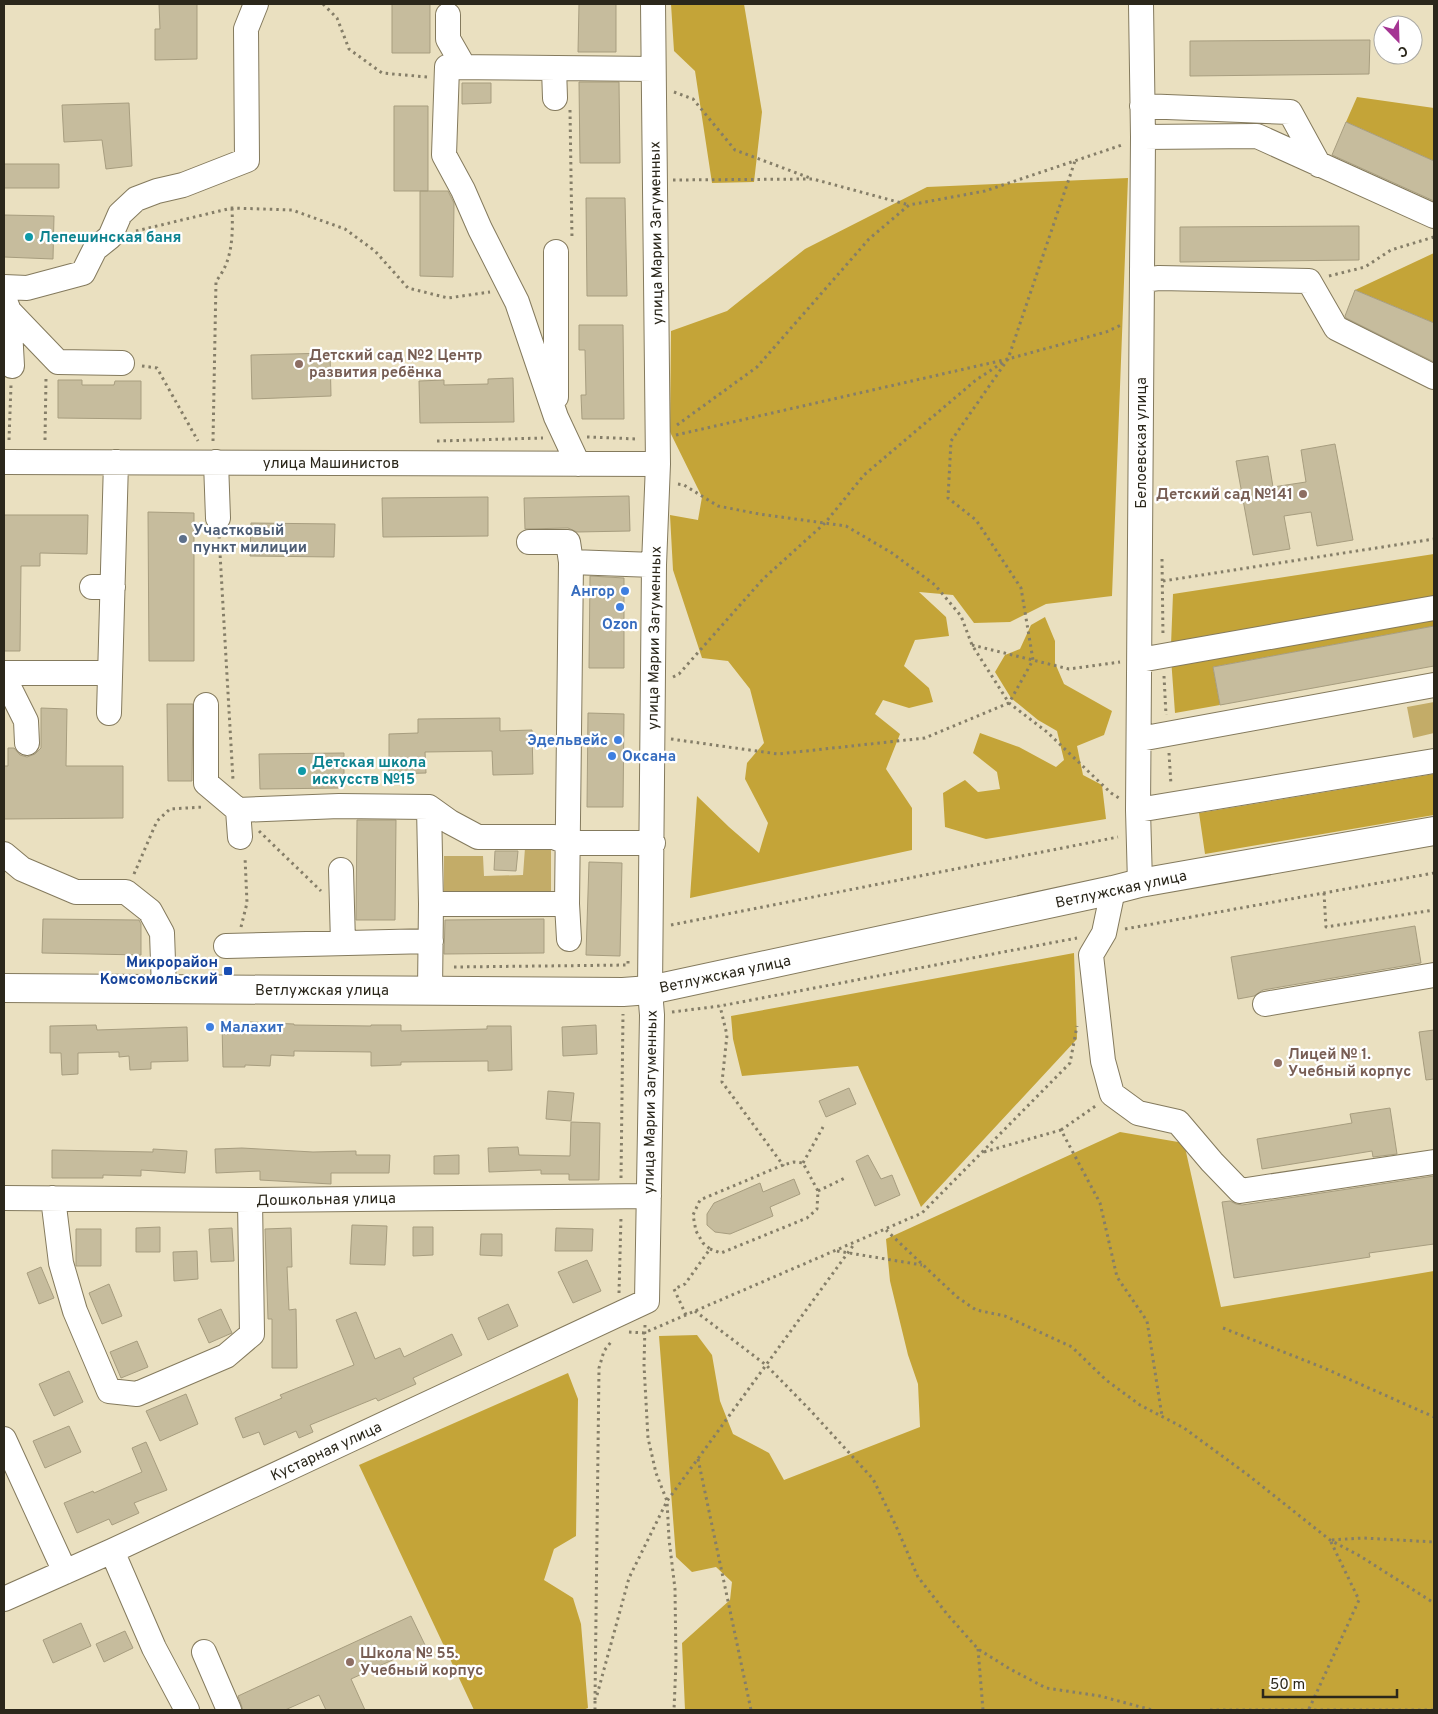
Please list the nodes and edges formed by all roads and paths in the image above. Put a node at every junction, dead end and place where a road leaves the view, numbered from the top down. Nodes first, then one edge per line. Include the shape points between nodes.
1 (256, 4) edge
2 (323, 4) edge
3 (653, 4) edge
4 (1141, 4) edge
5 (448, 15) dead end
6 (554, 68) junction
7 (455, 72) junction
8 (654, 77) junction
9 (555, 98) dead end
10 (1142, 106) junction
11 (1143, 137) junction
12 (1075, 161) junction
13 (1319, 165) junction
14 (813, 179) junction
15 (655, 180) junction
16 (909, 205) junction
17 (232, 208) junction
18 (1434, 216) edge
19 (110, 237) junction
20 (1434, 237) edge
21 (556, 252) dead end
22 (1142, 280) junction
23 (1309, 281) junction
24 (4, 287) edge
25 (511, 290) junction
26 (6, 304) edge
27 (1142, 316) junction
28 (47, 351) junction
29 (1008, 359) junction
30 (122, 363) joint
31 (12, 366) joint
32 (1434, 377) edge
33 (560, 427) junction
34 (658, 439) junction
35 (4, 440) edge
36 (18, 440) dead end
37 (36, 440) dead end
38 (45, 440) junction
39 (55, 440) dead end
40 (189, 441) dead end
41 (198, 441) junction
42 (431, 441) dead end
43 (6, 451) edge
44 (116, 462) junction
45 (216, 462) junction
46 (578, 464) junction
47 (658, 471) junction
48 (218, 518) joint
49 (825, 523) junction
50 (1434, 540) edge
51 (528, 542) dead end
52 (571, 562) junction
53 (654, 565) junction
54 (1163, 581) dead end
55 (1434, 608) edge
56 (972, 645) junction
57 (104, 660) junction
58 (1033, 660) junction
59 (1140, 660) junction
60 (4, 673) edge
61 (4, 682) edge
62 (1434, 685) edge
63 (653, 688) junction
64 (1009, 703) junction
65 (206, 705) dead end
66 (109, 714) dead end
67 (1167, 734) junction
68 (653, 736) junction
69 (1140, 739) junction
70 (27, 743) dead end
71 (1434, 760) edge
72 (1172, 805) junction
73 (428, 807) junction
74 (238, 810) junction
75 (1138, 822) junction
76 (1434, 831) edge
77 (568, 843) junction
78 (653, 843) junction
79 (242, 846) joint
80 (4, 854) edge
81 (341, 870) dead end
82 (1434, 873) edge
83 (1140, 883) junction
84 (1113, 890) junction
85 (126, 892) junction
86 (1324, 893) junction
87 (431, 904) junction
88 (566, 904) junction
89 (1434, 910) edge
90 (651, 928) junction
91 (1104, 933) junction
92 (569, 940) dead end
93 (431, 941) junction
94 (343, 943) junction
95 (231, 946) joint
96 (1434, 975) edge
97 (4, 988) edge
98 (164, 989) junction
99 (430, 990) junction
100 (651, 1002) junction
101 (1265, 1004) dead end
102 (720, 1006) junction
103 (623, 1009) dead end
104 (1112, 1094) junction
105 (823, 1127) dead end
106 (1061, 1130) junction
107 (981, 1153) dead end
108 (1434, 1162) edge
109 (803, 1163) junction
110 (783, 1165) junction
111 (847, 1177) dead end
112 (818, 1192) junction
113 (621, 1196) junction
114 (649, 1196) junction
115 (4, 1198) edge
116 (53, 1198) junction
117 (250, 1200) junction
118 (886, 1230) dead end
119 (856, 1242) dead end
120 (710, 1249) junction
121 (837, 1251) dead end
122 (848, 1253) junction
123 (924, 1266) junction
124 (647, 1301) junction
125 (695, 1311) dead end
126 (619, 1314) junction
127 (686, 1315) dead end
128 (1223, 1328) dead end
129 (766, 1365) junction
130 (1162, 1416) junction
131 (1434, 1416) edge
132 (6, 1452) edge
133 (698, 1458) junction
134 (667, 1501) junction
135 (1330, 1540) junction
136 (1434, 1542) edge
137 (112, 1551) junction
138 (65, 1572) junction
139 (4, 1599) edge
140 (1434, 1603) edge
141 (978, 1649) junction
142 (204, 1652) dead end
143 (595, 1700) junction
144 (1309, 1709) edge
145 (187, 1710) edge
146 (229, 1710) edge
147 (595, 1710) edge
148 (674, 1710) edge
149 (751, 1710) edge
150 (983, 1710) edge
151 (1152, 1710) edge
152 (1210, 1710) edge
153 (1434, 1710) edge

1 - 19 street via 246,29 247,160 184,185 136,199 120,214
2 - 7 path via 337,18 349,49 382,73
3 - 8 street, улица Марии Загуменных
4 - 10 street, Белоевская улица
5 - 7 street via 448,39
6 - 7 street
6 - 8 street
6 - 9 street
7 - 25 street via 444,155
8 - 14 path via 693,99 735,150
8 - 15 street, улица Марии Загуменных
10 - 11 street, Белоевская улица
10 - 13 street via 1290,112
11 - 12 path
11 - 13 street via 1257,136
11 - 22 street, Белоевская улица
12 - 16 path via 985,191
12 - 29 path
13 - 18 street
14 - 15 path
14 - 16 path
15 - 34 street, улица Марии Загуменных
16 - 34 path via 869,238 757,367
17 - 19 path
17 - 25 path via 292,210 345,229 375,251 408,288 448,298
17 - 41 path via 230,254 216,281 213,441
19 - 24 street via 95,249 83,273 27,288
20 - 23 path via 1391,250 1365,267
21 - 33 street
22 - 23 street
22 - 27 street, Белоевская улица
23 - 32 street via 1336,328
25 - 33 street
26 - 28 street
26 - 31 street
27 - 29 path via 1106,332
27 - 59 street, Белоевская улица
28 - 30 street via 58,362
28 - 38 path
29 - 34 path
29 - 49 path via 976,380 864,475
29 - 58 path via 951,441 948,498 976,520 1021,588
30 - 41 path via 157,368
31 - 43 path
33 - 34 path
33 - 42 path
33 - 46 street
34 - 47 street, улица Марии Загуменных
35 - 43 path
36 - 43 path
37 - 38 path
38 - 39 path
40 - 41 path
43 - 44 street, улица Машинистов
44 - 45 street, улица Машинистов
44 - 57 street via 102,587
45 - 46 street, улица Машинистов
45 - 48 street
46 - 47 street, улица Машинистов
47 - 49 path via 718,506
47 - 53 street, улица Марии Загуменных
48 - 74 path via 234,801
49 - 56 path via 846,526 892,553 935,585 961,616
49 - 63 path via 763,579 679,674
50 - 54 path
51 - 52 street via 568,542
52 - 53 street
52 - 77 street
53 - 63 street, улица Марии Загуменных
55 - 59 street
56 - 58 path
56 - 64 path
57 - 60 street
57 - 66 street
58 - 59 path via 1069,669
58 - 64 path
59 - 69 street, Белоевская улица
61 - 70 street via 26,721
62 - 67 street
63 - 68 street, улица Марии Загуменных
64 - 68 path via 925,738 778,754
64 - 75 path via 1047,732
65 - 74 street via 206,783
67 - 69 street
67 - 72 path
68 - 78 street, улица Марии Загуменных
69 - 75 street, Белоевская улица
71 - 72 street
72 - 75 street
73 - 74 street
73 - 77 street via 478,838 554,837
73 - 87 street
74 - 79 street
74 - 85 path via 170,809 157,821
75 - 83 street, Белоевская улица
75 - 90 path
76 - 83 main road, Ветлужская улица
77 - 78 street
77 - 88 street
78 - 90 street, улица Марии Загуменных
79 - 95 path via 247,904
80 - 85 street via 22,869 76,892
81 - 94 street
82 - 86 path
83 - 84 main road, Ветлужская улица
84 - 91 street
84 - 100 main road, Ветлужская улица
85 - 98 street via 150,911 162,933
86 - 89 path via 1326,927
86 - 91 path
87 - 88 street
87 - 93 street
88 - 92 street
90 - 100 street, улица Марии Загуменных
91 - 102 path
91 - 104 street via 1090,955 1103,1061
93 - 94 street
93 - 99 street
94 - 95 street
96 - 101 street
97 - 98 main road, Ветлужская улица
98 - 99 main road, Ветлужская улица
99 - 100 main road, Ветлужская улица via 623,992
100 - 102 path
100 - 114 street, улица Марии Загуменных
102 - 110 path via 727,1035 722,1082
103 - 113 path
104 - 106 path
104 - 108 street via 1138,1113 1178,1122 1240,1191
105 - 109 path
106 - 107 path
106 - 130 path via 1100,1203 1118,1277 1147,1321
109 - 110 path
109 - 112 path
110 - 120 path via 700,1200 693,1215 696,1231
111 - 112 path
112 - 120 path via 817,1209 807,1218 721,1253
113 - 114 street, Дошкольная улица
113 - 117 street, Дошкольная улица
113 - 126 path
114 - 124 street, улица Марии Загуменных
115 - 116 street, Дошкольная улица
116 - 117 street, Дошкольная улица
116 - 117 street via 62,1263 86,1338 109,1391 137,1394 226,1356 252,1334
118 - 123 path
119 - 122 path
120 - 127 path via 685,1284 674,1289
121 - 122 path
122 - 123 path
122 - 129 path
123 - 130 path via 956,1297 976,1310 1005,1316 1072,1347 1106,1380 1140,1405
124 - 126 street, Кустарная улица
124 - 134 path via 644,1333 648,1438
125 - 129 path
126 - 137 street, Кустарная улица
126 - 143 path via 618,1332 604,1351 599,1368
128 - 131 path
129 - 133 path
129 - 141 path via 872,1479 918,1577
130 - 135 path via 1248,1474
132 - 138 street
133 - 134 path
133 - 149 path
134 - 143 path via 629,1578
134 - 148 path via 677,1625
135 - 136 path via 1364,1538
135 - 140 path
135 - 144 path via 1358,1600
137 - 138 street, Кустарная улица
137 - 145 street via 154,1648
138 - 139 street, Кустарная улица
141 - 150 path
141 - 151 path via 1046,1688 1100,1696
142 - 146 street
143 - 147 path
144 - 152 path
144 - 153 path

